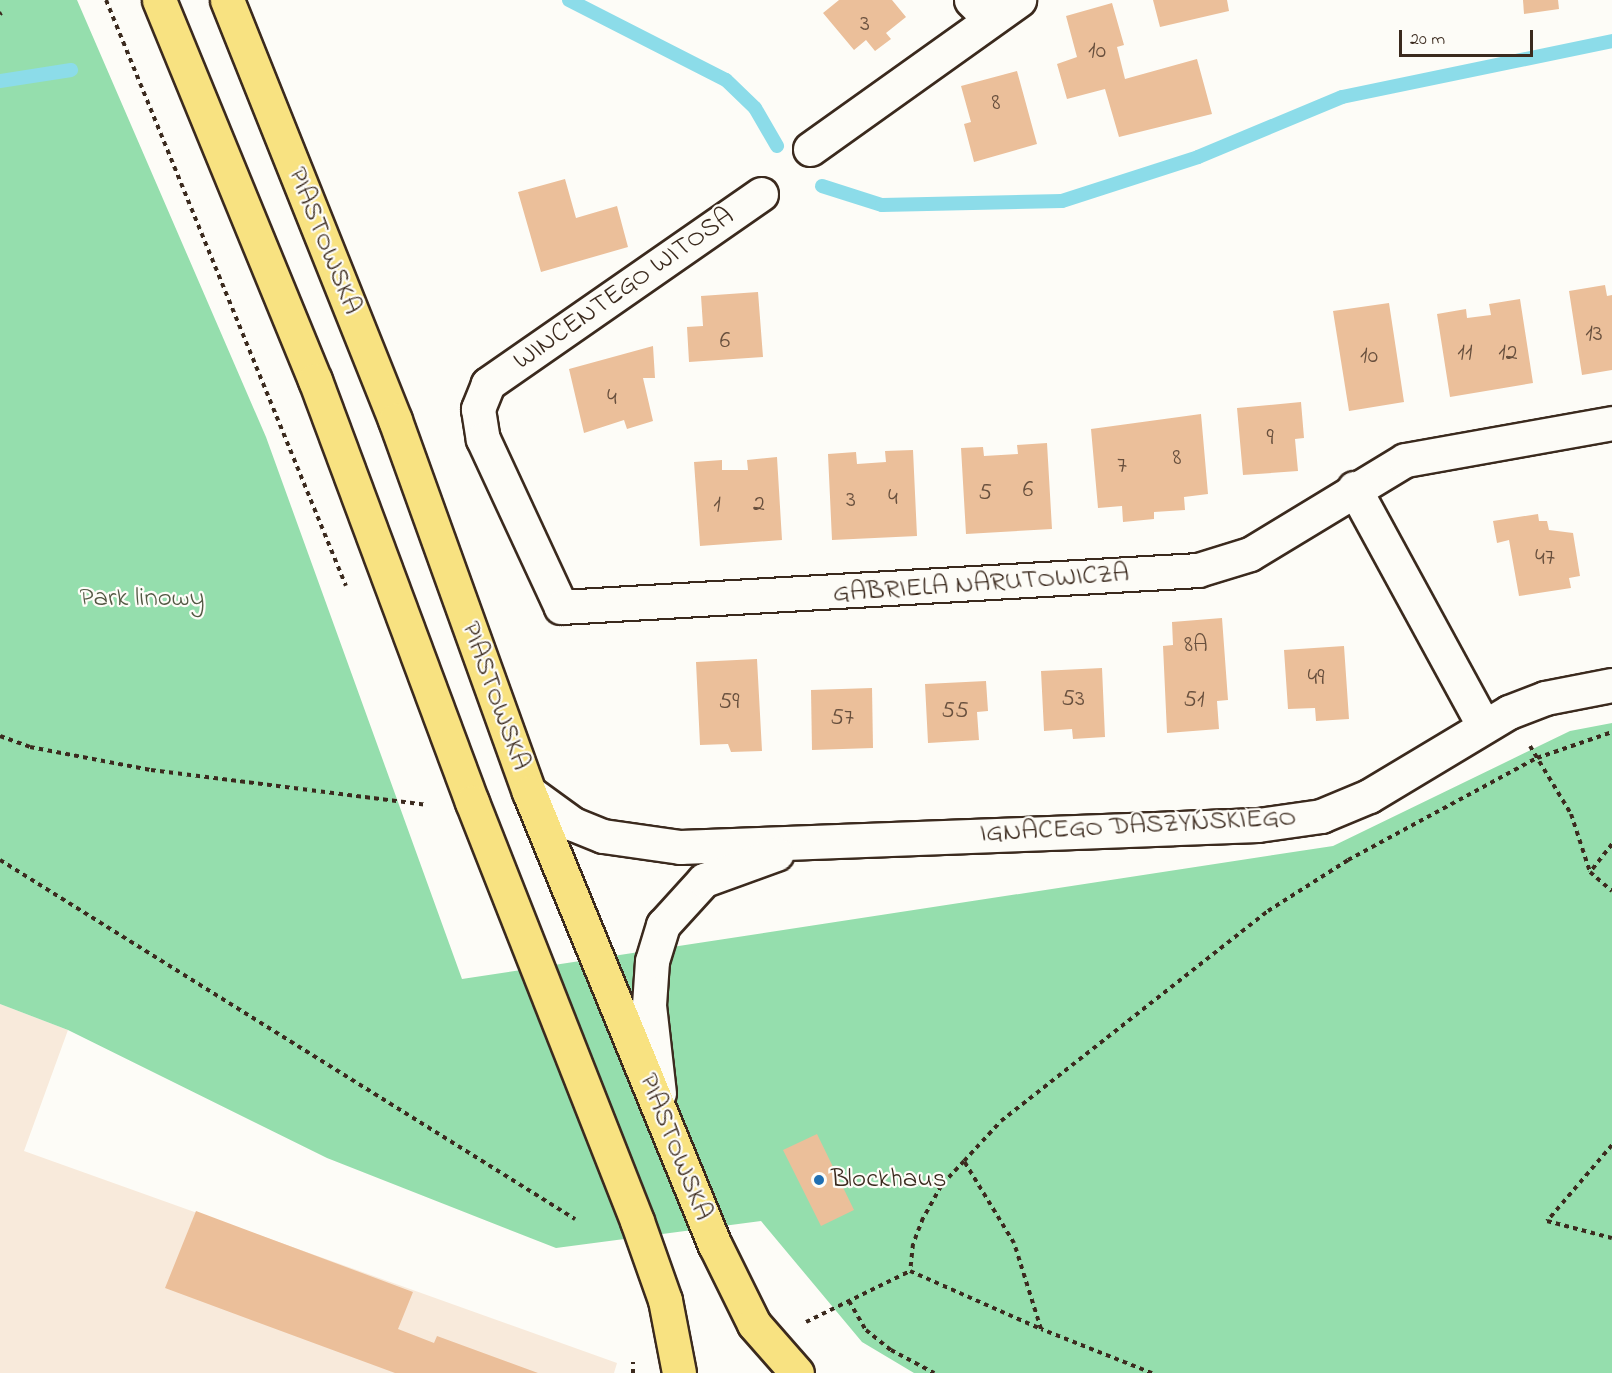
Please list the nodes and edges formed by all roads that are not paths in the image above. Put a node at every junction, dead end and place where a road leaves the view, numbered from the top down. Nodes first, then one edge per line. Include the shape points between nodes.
1 (159, 0) edge
2 (227, 0) edge
3 (245, 0) edge
4 (1019, 0) edge
5 (981, 10) edge
6 (252, 59) junction
7 (810, 149) dead end
8 (761, 194) dead end
9 (488, 384) joint
10 (1612, 423) edge
11 (1354, 488) junction
12 (1612, 685) edge
13 (1497, 719) junction
14 (529, 792) junction
15 (848, 838) junction
16 (662, 1115) junction
17 (679, 1373) edge
18 (797, 1373) edge

1 - 17 main road via 315,380 472,802 637,1221 665,1300
2 - 6 main road, PIASTOWSKA
3 - 6 street
4 - 5 street
5 - 7 street
6 - 14 main road, PIASTOWSKA via 394,420
8 - 9 street, WINCENTEGO WITOSA
9 - 11 street, GABRIELA NARUTOWICZA via 478,409 483,439 561,607 1197,570 1250,554
10 - 11 street, GABRIELA NARUTOWICZA via 1406,460
11 - 13 street
12 - 13 street, IGNACEGO DASZYŃSKIEGO via 1545,698
13 - 15 street, IGNACEGO DASZYŃSKIEGO via 1369,796 1321,816 1258,825
14 - 15 street, IGNACEGO DASZYŃSKIEGO via 573,824 643,844 680,847
14 - 16 main road, PIASTOWSKA
15 - 16 street, IGNACEGO DASZYŃSKIEGO via 752,859 704,880 663,925 652,961 649,1005
16 - 18 main road, PIASTOWSKA via 731,1280 764,1338

